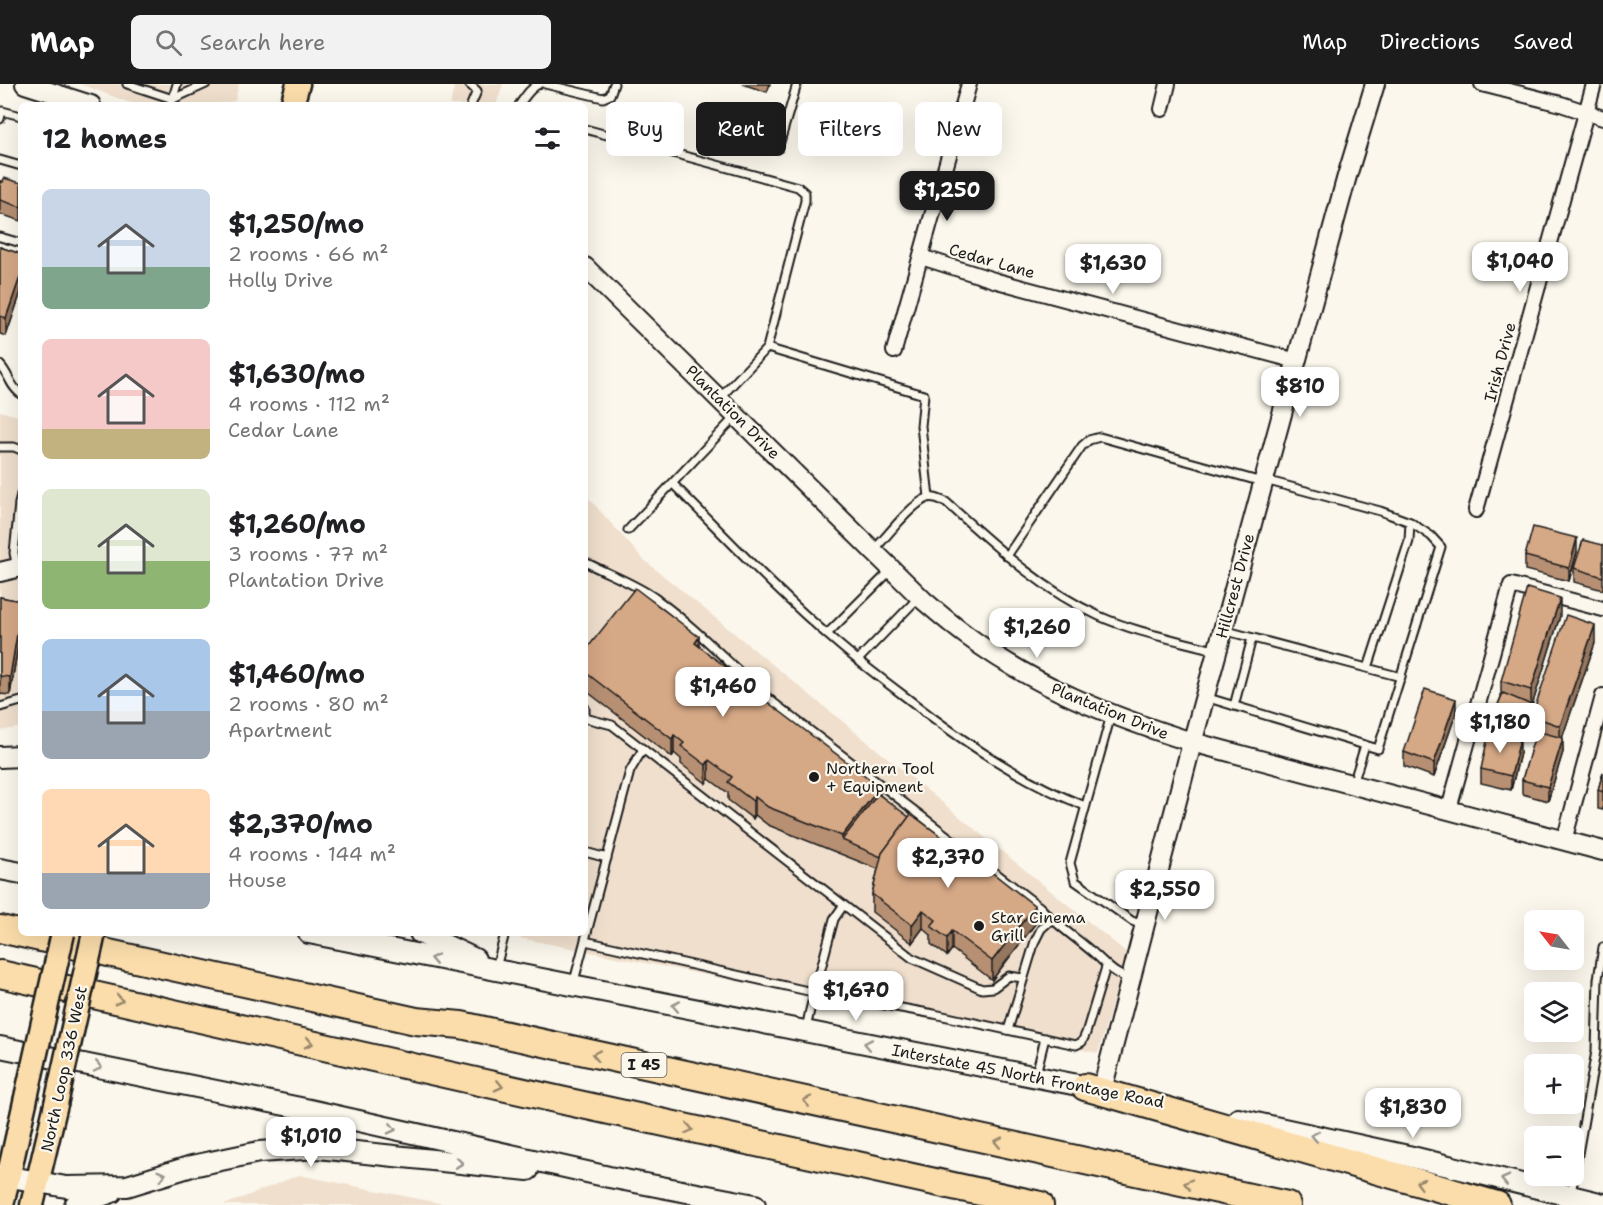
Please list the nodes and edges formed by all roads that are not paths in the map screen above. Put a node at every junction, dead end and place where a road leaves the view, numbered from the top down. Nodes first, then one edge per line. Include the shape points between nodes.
1 (25, 84) edge
2 (127, 84) edge
3 (177, 84) edge
4 (206, 84) edge
5 (298, 84) edge
6 (469, 84) edge
7 (539, 84) edge
8 (545, 84) edge
9 (614, 84) edge
10 (796, 84) edge
11 (969, 84) edge
12 (1168, 84) edge
13 (1375, 84) edge
14 (1482, 84) edge
15 (1594, 84) edge
16 (57, 88) edge
17 (85, 102) edge
18 (172, 102) edge
19 (293, 102) edge
20 (472, 102) edge
21 (521, 102) edge
22 (1162, 109) dead end
23 (1586, 114) junction
24 (18, 115) edge
25 (1603, 118) edge
26 (0, 119) edge
27 (786, 120) edge
28 (588, 130) edge
29 (0, 160) edge
30 (18, 165) edge
31 (0, 237) edge
32 (18, 242) edge
33 (921, 257) junction
34 (588, 270) edge
35 (767, 348) junction
36 (894, 351) dead end
37 (1297, 361) junction
38 (0, 365) edge
39 (18, 391) edge
40 (719, 399) junction
41 (736, 416) junction
42 (0, 447) edge
43 (18, 449) edge
44 (1265, 480) junction
45 (673, 484) junction
46 (928, 497) junction
47 (1476, 510) dead end
48 (18, 520) edge
49 (1410, 522) junction
50 (628, 530) dead end
51 (873, 551) junction
52 (1007, 556) junction
53 (588, 564) edge
54 (13, 569) edge
55 (892, 570) junction
56 (636, 588) junction
57 (630, 596) edge
58 (920, 597) junction
59 (1603, 609) edge
60 (1223, 630) junction
61 (827, 634) junction
62 (1252, 638) junction
63 (1218, 651) junction
64 (858, 660) junction
65 (1368, 668) junction
66 (1401, 677) junction
67 (1603, 696) edge
68 (1205, 697) junction
69 (18, 703) edge
70 (0, 706) edge
71 (1234, 706) junction
72 (1112, 714) junction
73 (588, 717) edge
74 (1192, 742) junction
75 (1365, 745) junction
76 (642, 749) junction
77 (18, 756) edge
78 (0, 757) edge
79 (1353, 784) junction
80 (1085, 807) junction
81 (1449, 809) junction
82 (1564, 841) junction
83 (1603, 850) edge
84 (588, 853) edge
85 (607, 858) junction
86 (0, 869) edge
87 (18, 872) edge
88 (843, 906) junction
89 (1051, 920) junction
90 (1144, 926) junction
91 (0, 929) edge
92 (588, 930) edge
93 (18, 933) edge
94 (32, 936) edge
95 (62, 936) edge
96 (93, 936) edge
97 (324, 936) edge
98 (426, 936) edge
99 (504, 936) edge
100 (586, 936) edge
101 (585, 941) junction
102 (1603, 947) edge
103 (1106, 966) junction
104 (493, 971) junction
105 (0, 974) edge
106 (1023, 978) junction
107 (1131, 980) junction
108 (1600, 980) edge
109 (572, 986) junction
110 (814, 992) junction
111 (1008, 1030) junction
112 (806, 1031) junction
113 (1045, 1038) junction
114 (0, 1047) edge
115 (1599, 1052) edge
116 (1036, 1077) junction
117 (1093, 1088) junction
118 (4, 1176) edge
119 (609, 1177) junction
120 (39, 1182) junction
121 (127, 1186) junction
122 (1571, 1196) junction
123 (1603, 1204) edge
124 (2, 1205) edge
125 (33, 1205) edge
126 (75, 1205) edge
127 (755, 1205) edge
128 (1040, 1205) edge
129 (1287, 1205) edge
130 (1497, 1205) edge

1 - 16 street
2 - 18 lane
3 - 18 lane
4 - 18 lane
5 - 19 main road
6 - 20 lane via 477,91
7 - 21 lane
8 - 9 lane via 603,98 610,95
10 - 27 lane
11 - 33 street
12 - 22 street
13 - 37 street, Hillcrest Drive
14 - 23 street
15 - 23 street, Irish Drive
16 - 17 street
23 - 25 street
23 - 47 street, Irish Drive
24 - 26 lane via 2,111
28 - 35 lane via 798,187 805,194
29 - 30 lane
31 - 32 lane
33 - 36 street
33 - 37 street, Cedar Lane
34 - 40 street, Plantation Drive
35 - 40 lane
35 - 46 lane via 924,395 921,426
37 - 44 street, Hillcrest Drive
38 - 39 lane
40 - 41 street, Plantation Drive
41 - 45 lane
41 - 51 street, Plantation Drive
42 - 43 lane
44 - 49 lane via 1380,510
44 - 52 lane via 1100,437 1089,440
44 - 60 street, Hillcrest Drive
45 - 50 lane
45 - 61 lane
46 - 51 lane
46 - 52 lane via 946,502
48 - 54 lane
49 - 65 lane via 1409,541
49 - 66 lane via 1441,548
51 - 55 street, Plantation Drive
52 - 63 lane via 1060,596 1101,616 1127,627
53 - 56 lane
55 - 58 street, Plantation Drive
55 - 61 lane
56 - 57 lane
56 - 89 lane via 656,599 774,703 1040,907
58 - 64 lane
58 - 72 street, Plantation Drive via 1004,660 1045,684
59 - 81 street via 1511,585
60 - 62 lane
60 - 63 street, Hillcrest Drive
61 - 64 lane
62 - 65 lane
62 - 71 lane
63 - 68 street, Hillcrest Drive
64 - 80 lane via 951,733 1000,765
65 - 66 lane
66 - 75 lane via 1378,749
67 - 82 street
68 - 71 lane
68 - 74 street, Hillcrest Drive
69 - 70 lane
71 - 75 lane
72 - 74 street, Plantation Drive
72 - 80 lane
73 - 76 lane via 612,725
74 - 79 street, Plantation Drive
74 - 90 street, Hillcrest Drive
75 - 79 lane
76 - 85 lane via 630,771
76 - 88 lane
77 - 78 main road
79 - 81 street, Plantation Drive
80 - 90 lane via 1070,863 1075,881
81 - 82 street, Plantation Drive
82 - 83 street, Plantation Drive
84 - 85 lane
85 - 92 lane
86 - 87 main road
88 - 106 lane via 912,958 982,989 993,988 1009,976
88 - 110 lane via 834,919
89 - 103 lane
89 - 106 lane via 1035,941
90 - 107 street, Hillcrest Drive
93 -> 91 highway, I 45
129 -> 94 highway, I 45
95 - 118 main road, North Loop 336 West, bridge
96 - 120 main road, North Loop 336 West, bridge
104 -> 97 main road, Interstate 45 North Frontage Road
98 - 104 main road
99 - 104 lane
100 - 101 lane
101 - 109 lane
101 - 110 lane
102 - 108 lane
103 - 107 lane
103 - 113 lane via 1082,1042 1077,1045
104 - 109 main road, Interstate 45 North Frontage Road
105 -> 128 highway
106 - 111 lane
107 - 117 street, Hillcrest Drive
108 - 115 lane
112 -> 109 main road, Interstate 45 North Frontage Road
110 - 111 lane
110 - 112 lane
111 - 113 lane
116 -> 112 main road, Interstate 45 North Frontage Road
113 - 116 lane
114 -> 119 main road via 310,1110
115 - 122 lane
116 - 117 main road, Interstate 45 North Frontage Road
122 -> 117 main road, Interstate 45 North Frontage Road via 1408,1156
130 -> 117 highway
118 - 120 main road
118 - 124 main road, North Loop 336 West
121 -> 119 main road via 192,1166 259,1152 318,1148
119 - 127 main road
120 - 121 main road via 66,1187
120 - 125 main road, North Loop 336 West
121 - 126 main road
122 - 123 main road, Interstate 45 North Frontage Road

